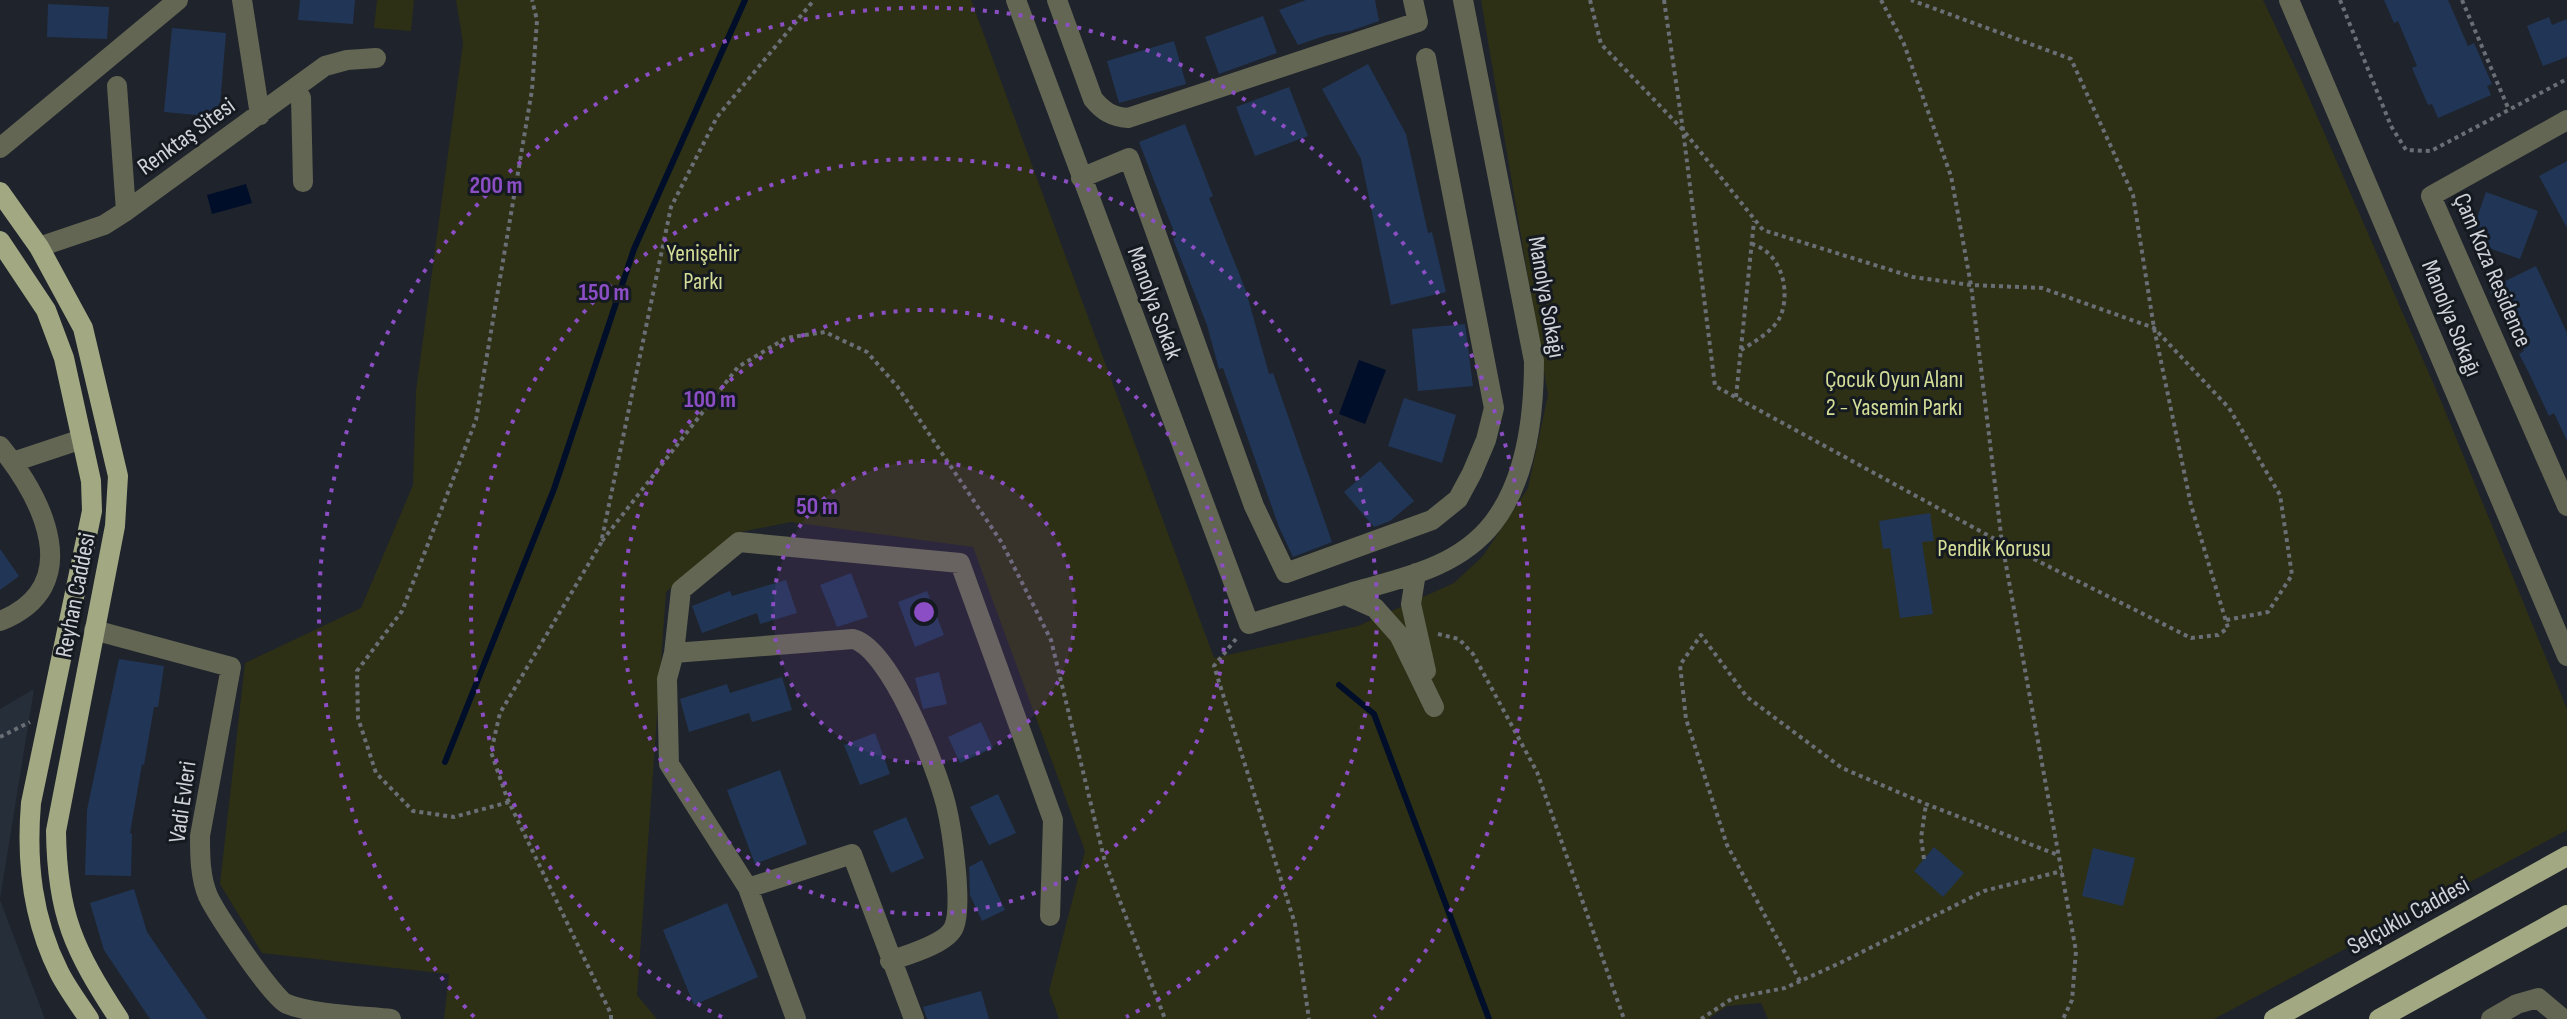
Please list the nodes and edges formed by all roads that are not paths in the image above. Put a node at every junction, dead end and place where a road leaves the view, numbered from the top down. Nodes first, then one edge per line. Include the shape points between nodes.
1 (178, 0) edge
2 (242, 0) edge
3 (1016, 0) edge
4 (1057, 0) edge
5 (1413, 0) edge
6 (1463, 0) edge
7 (2289, 0) edge
8 (376, 58) dead end
9 (1426, 58) dead end
10 (117, 86) dead end
11 (295, 88) junction
12 (260, 115) junction
13 (2567, 120) edge
14 (0, 148) edge
15 (1081, 178) junction
16 (303, 182) dead end
17 (0, 192) edge
18 (126, 211) junction
19 (0, 241) edge
20 (39, 247) junction
21 (108, 431) junction
22 (82, 439) junction
23 (0, 446) edge
24 (13, 462) junction
25 (2567, 506) edge
26 (1416, 573) junction
27 (1346, 595) junction
28 (0, 621) edge
29 (1249, 624) joint
30 (94, 630) junction
31 (674, 653) junction
32 (2567, 656) edge
33 (2567, 856) edge
34 (748, 888) junction
35 (2567, 915) edge
36 (1050, 916) dead end
37 (890, 961) junction
38 (89, 1019) edge
39 (119, 1019) edge
40 (391, 1019) edge
41 (796, 1019) edge
42 (914, 1019) edge
43 (2274, 1019) edge
44 (2379, 1019) edge
45 (2491, 1019) edge
46 (2563, 1019) edge

1 - 14 street
2 - 12 street, Renktaş Sitesi
3 - 15 street, Manolya Sokak
4 - 5 street via 1093,99 1102,110 1128,118 1418,22
6 - 26 street, Manolya Sokağı via 1534,361 1534,408 1516,482 1493,523 1469,547
7 - 32 street, Manolya Sokağı
8 - 11 street via 335,62
9 - 15 street via 1494,408 1486,440 1458,499 1432,520 1286,573 1254,506 1129,158
10 - 18 street, Renktaş Sitesi
11 - 12 street
11 - 16 street via 301,98
12 - 18 street, Renktaş Sitesi
13 - 25 street, Çam Koza Residence via 2431,196
15 - 29 street, Manolya Sokak
17 - 20 main road, Reyhan Caddesi
18 - 20 street, Renktaş Sitesi via 104,225
19 - 22 main road, Reyhan Caddesi via 56,334
20 - 21 main road, Reyhan Caddesi via 83,328
21 - 22 main road
21 - 30 main road, Reyhan Caddesi via 118,498
22 - 24 street
22 - 38 main road, Reyhan Caddesi via 92,511 28,836 29,875 44,939
23 - 24 street
24 - 28 street via 44,517 49,563 39,595
26 - 27 street, Manolya Sokağı
26 - 27 street via 1411,604 1434,707 1399,635 1375,608
27 - 29 street, Manolya Sokağı
30 - 39 main road, Reyhan Caddesi via 56,831 56,871 77,950
30 - 40 street, Vadi Evleri via 231,667 200,836 208,895 284,1004
31 - 34 street via 667,679 669,764
31 - 36 street via 681,590 739,542 960,563 1053,820
31 - 37 street via 853,639 870,647 891,675 946,804 957,912 948,935
33 - 43 main road, Selçuklu Caddesi
34 - 37 street via 852,854
34 - 41 street
35 - 44 main road
37 - 42 street
45 - 46 street via 2538,998

